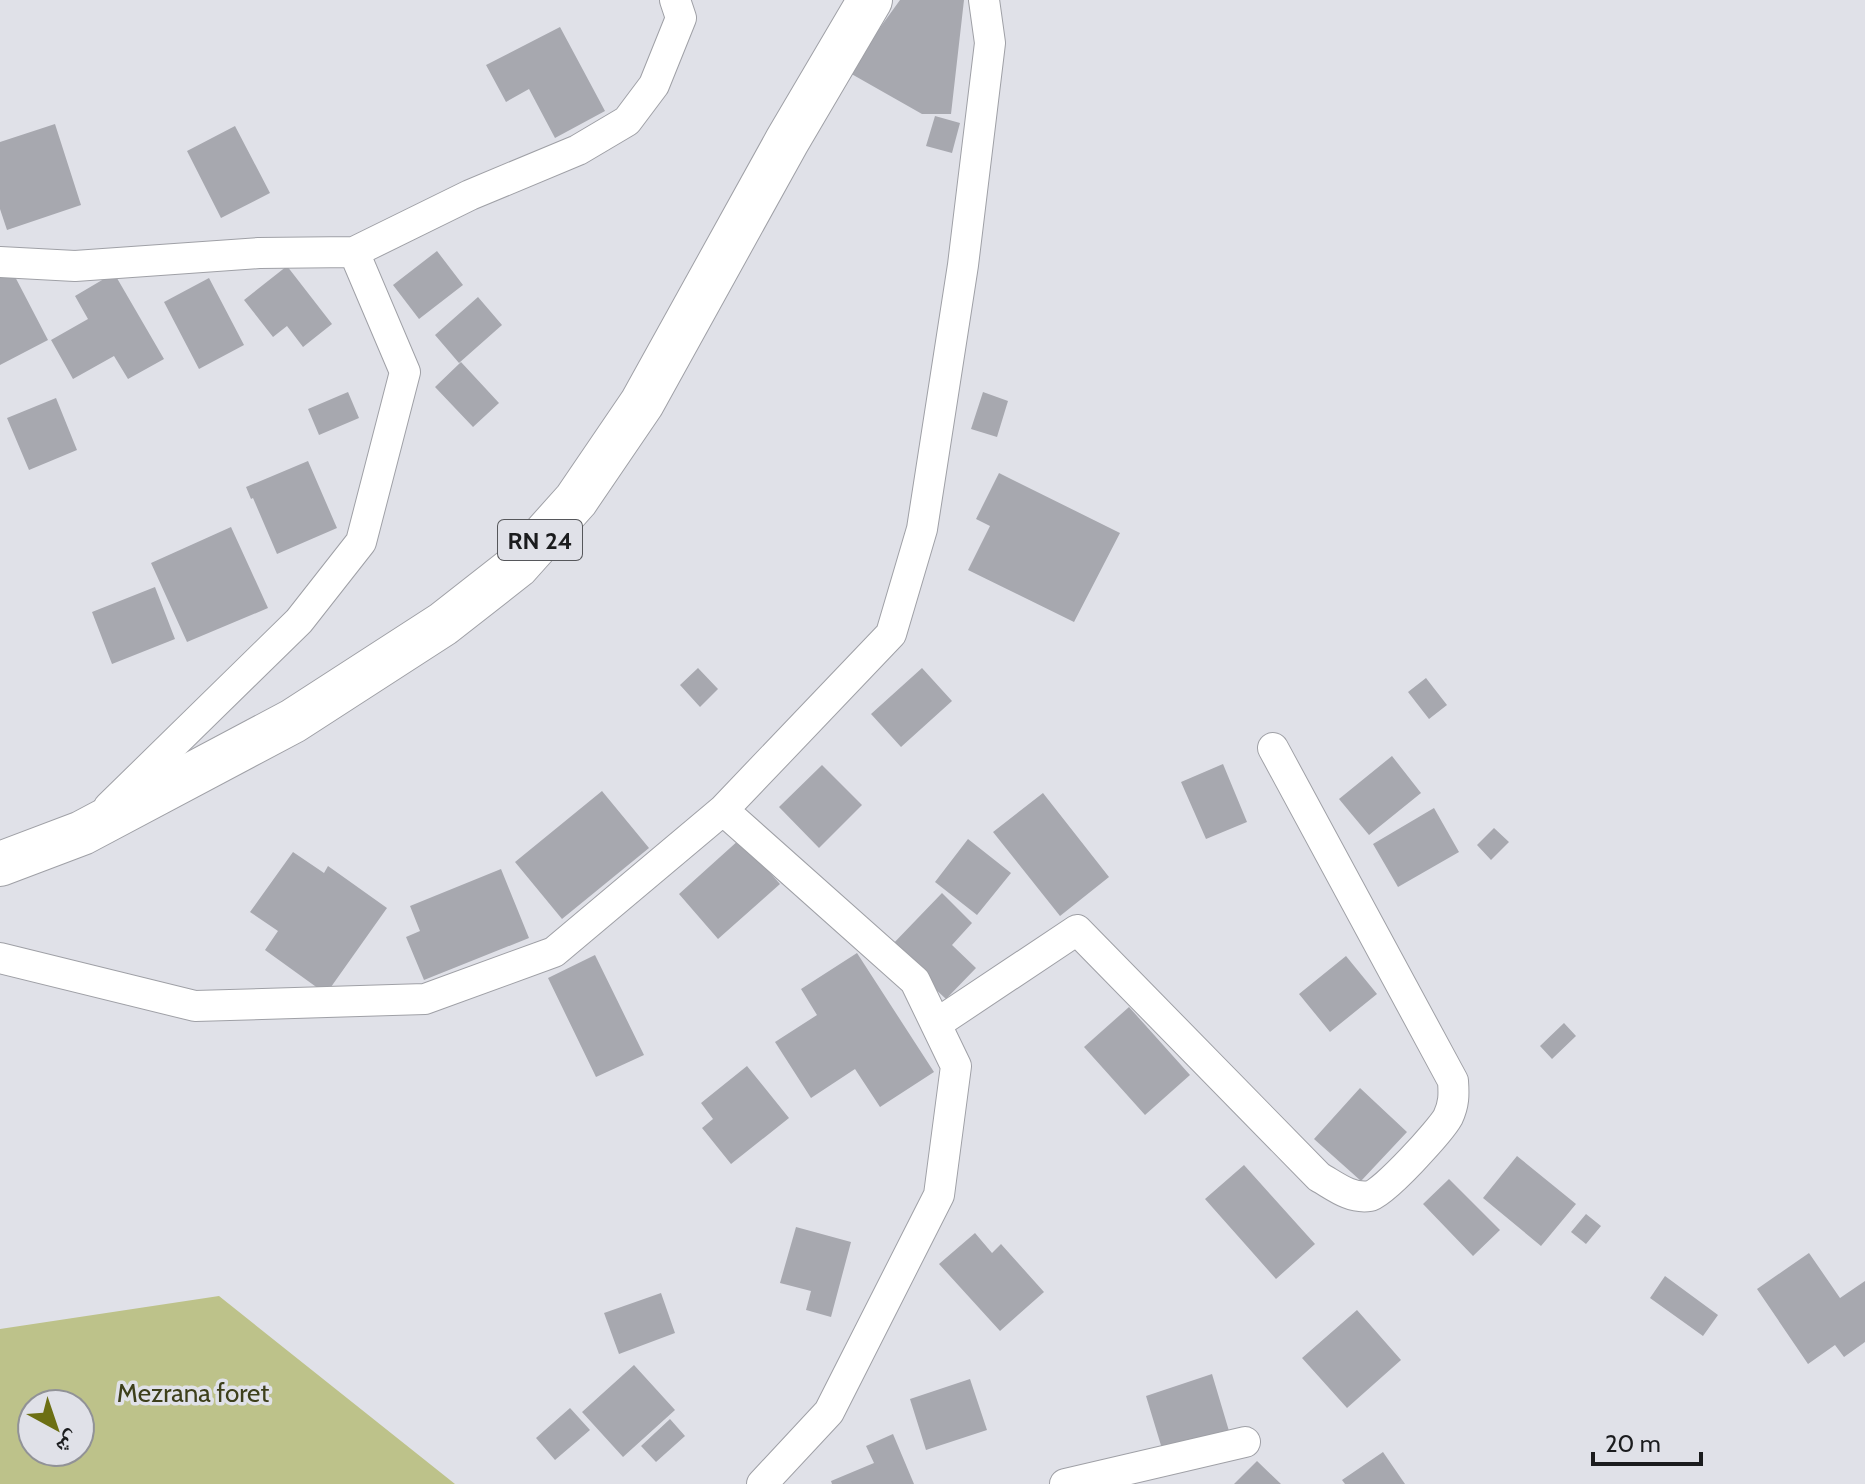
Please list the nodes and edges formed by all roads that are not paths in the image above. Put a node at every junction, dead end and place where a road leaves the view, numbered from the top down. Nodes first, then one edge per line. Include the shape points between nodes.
1 (675, 0) edge
2 (870, 0) edge
3 (984, 0) edge
4 (354, 252) junction
5 (0, 262) edge
6 (1273, 748) dead end
7 (723, 810) junction
8 (82, 833) junction
9 (0, 864) edge
10 (0, 958) edge
11 (936, 1024) junction
12 (1245, 1442) dead end
13 (762, 1484) edge
14 (1065, 1484) edge

1 - 4 street via 681,18 654,85 627,121 578,150
2 - 8 main road, RN 24 via 642,403 576,500 517,566 443,624 293,721
3 - 7 street via 990,43 963,265 922,529 891,634
4 - 5 street via 75,266
4 - 8 street via 405,372 361,542 299,621
6 - 11 street via 1453,1081 1455,1100 1446,1120 1390,1183 1373,1196 1351,1195 1319,1177 1077,930
7 - 10 street via 554,952 425,999 195,1006
7 - 11 street via 915,981
8 - 9 main road, RN 24
11 - 13 street via 956,1066 939,1195 829,1412
12 - 14 street

